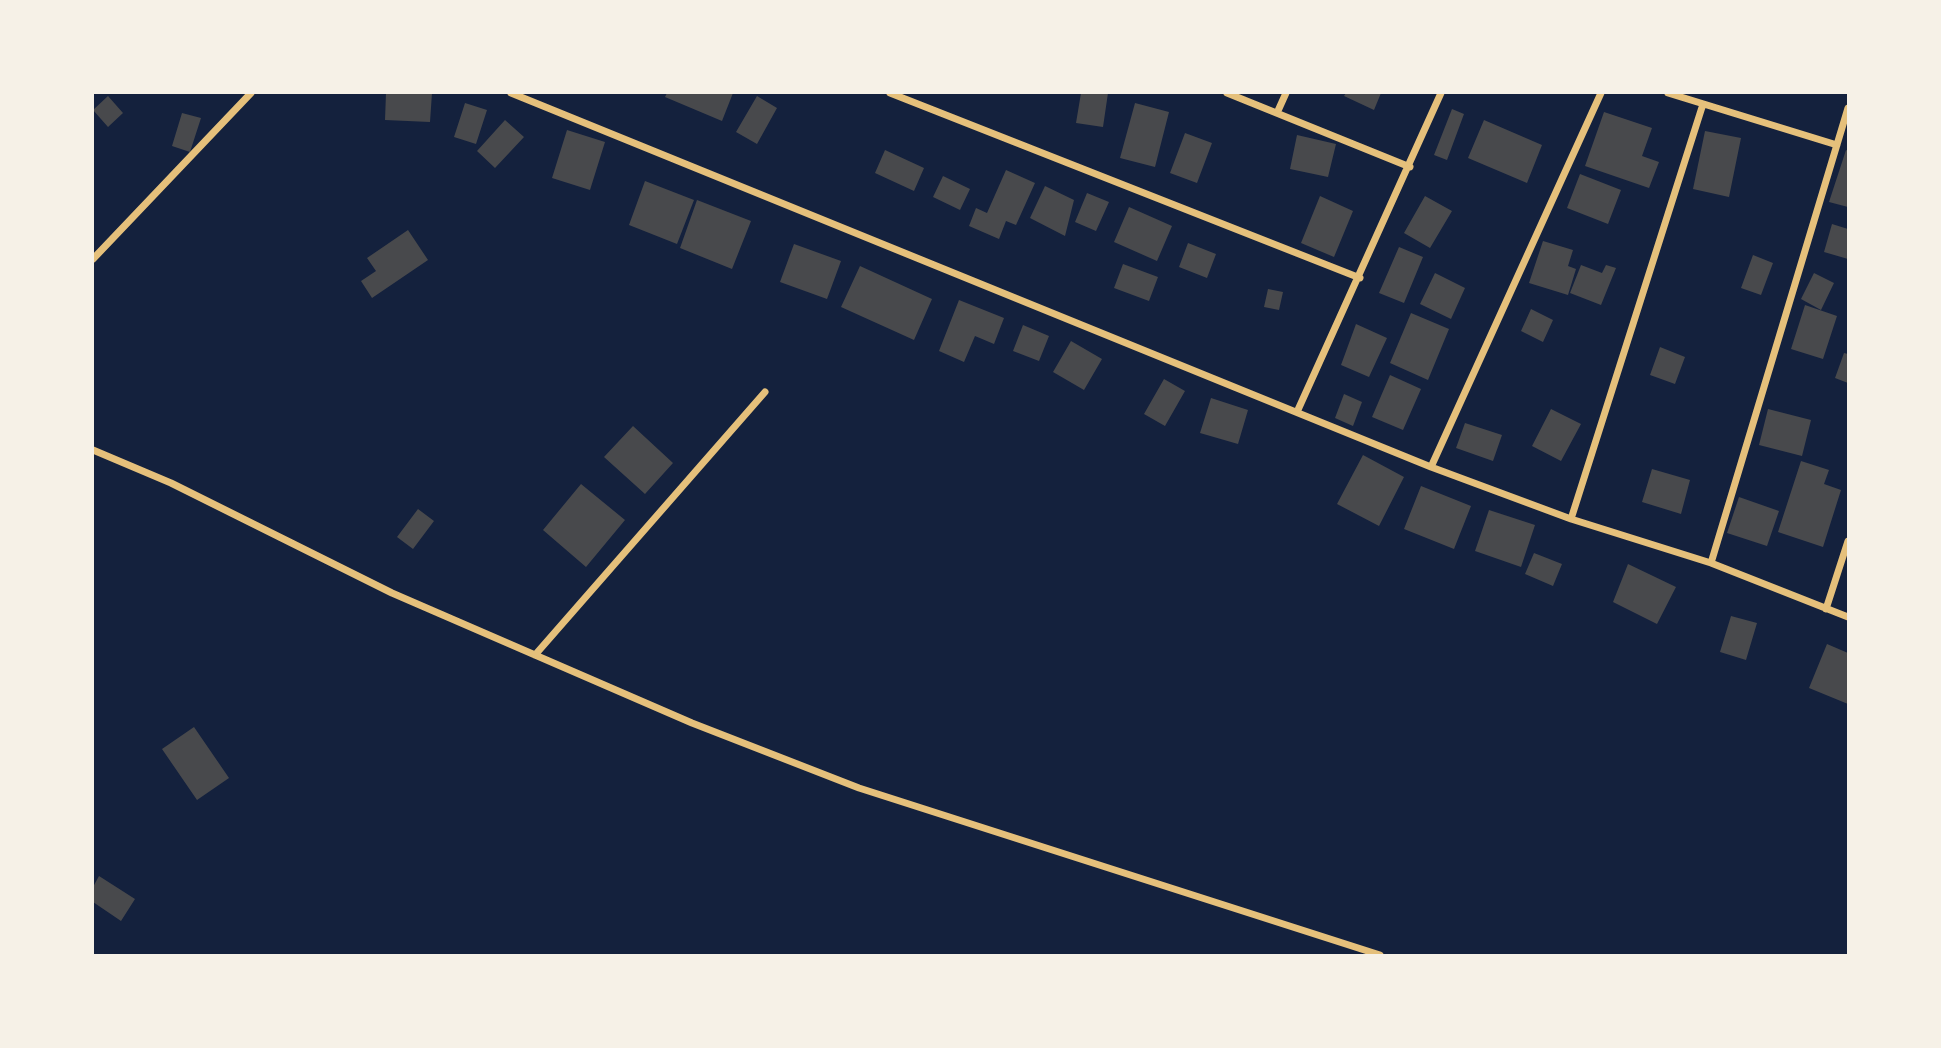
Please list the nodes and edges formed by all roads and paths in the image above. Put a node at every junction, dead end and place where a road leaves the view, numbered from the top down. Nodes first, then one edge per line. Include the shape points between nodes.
1 (251, 93) edge
2 (511, 93) edge
3 (890, 93) edge
4 (1227, 93) edge
5 (1286, 93) edge
6 (1441, 93) edge
7 (1601, 93) edge
8 (1668, 93) edge
9 (1703, 104) junction
10 (1848, 108) edge
11 (1277, 113) junction
12 (1837, 145) junction
13 (1410, 167) junction
14 (93, 259) edge
15 (1360, 278) junction
16 (765, 392) dead end
17 (1297, 412) junction
18 (93, 450) edge
19 (1431, 467) junction
20 (1571, 519) junction
21 (1848, 541) edge
22 (1711, 563) junction
23 (1826, 609) junction
24 (1848, 617) edge
25 (535, 655) junction
26 (1380, 955) edge

1 - 14 street
2 - 17 street
3 - 15 street
4 - 11 street
5 - 11 street
6 - 13 street
7 - 19 street
8 - 9 street
9 - 12 street
9 - 20 street
10 - 12 street
11 - 13 street
12 - 22 street
13 - 15 street
15 - 17 street
16 - 25 street
17 - 19 street
18 - 25 street via 392,593
19 - 20 street
20 - 22 street
21 - 23 street
22 - 23 street
23 - 24 street
25 - 26 street via 859,788

